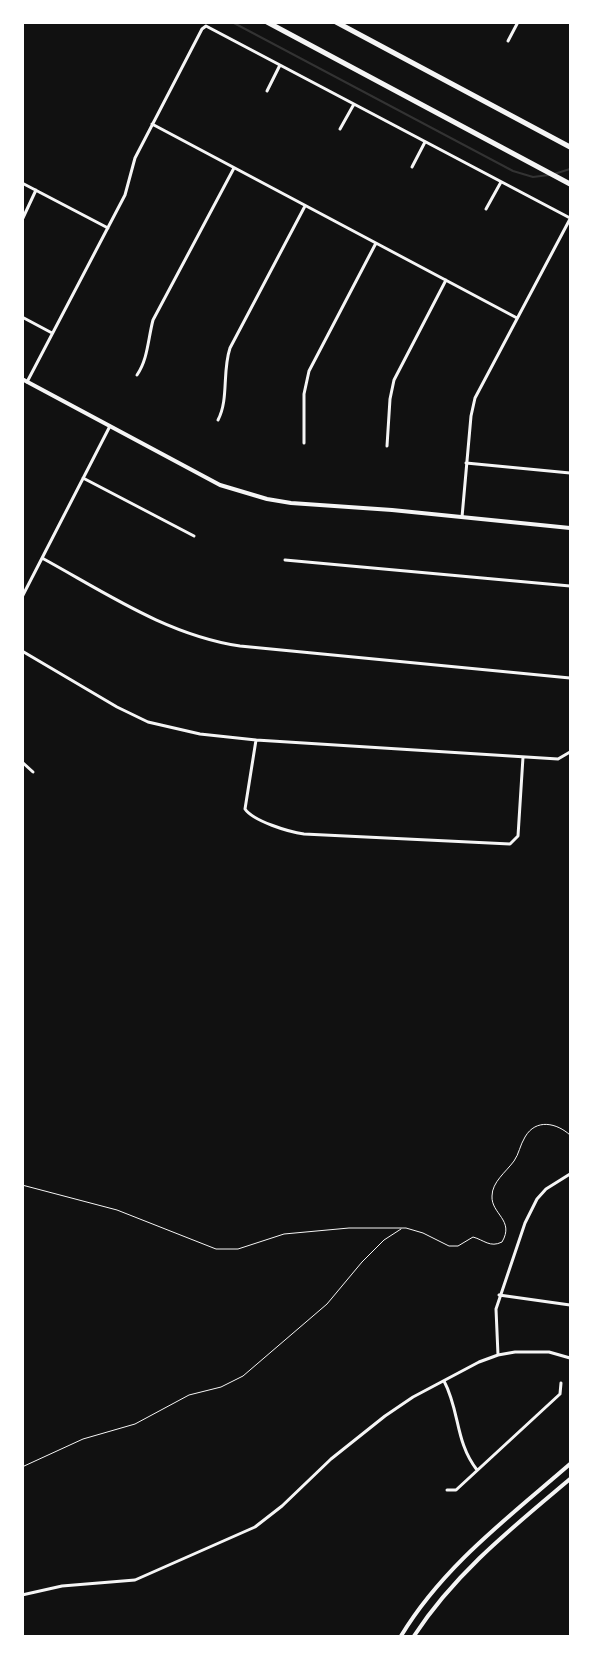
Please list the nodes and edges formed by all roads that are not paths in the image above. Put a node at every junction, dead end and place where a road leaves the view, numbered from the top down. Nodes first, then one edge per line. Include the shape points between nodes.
1 (267, 22) edge
2 (336, 22) edge
3 (518, 22) edge
4 (508, 41) dead end
5 (280, 65) junction
6 (267, 91) dead end
7 (354, 104) junction
8 (152, 124) junction
9 (340, 129) dead end
10 (426, 142) junction
11 (570, 147) edge
12 (412, 167) dead end
13 (234, 168) junction
14 (501, 182) junction
15 (22, 183) edge
16 (570, 185) edge
17 (36, 190) junction
18 (305, 206) junction
19 (486, 209) dead end
20 (570, 219) edge
21 (22, 220) edge
22 (108, 228) junction
23 (376, 243) junction
24 (446, 280) junction
25 (22, 318) edge
26 (517, 318) junction
27 (52, 333) junction
28 (137, 374) dead end
29 (22, 379) edge
30 (27, 382) junction
31 (218, 420) dead end
32 (110, 426) junction
33 (304, 442) dead end
34 (387, 446) dead end
35 (466, 463) junction
36 (570, 473) edge
37 (83, 478) junction
38 (462, 517) junction
39 (570, 528) edge
40 (194, 536) dead end
41 (42, 558) junction
42 (285, 560) dead end
43 (570, 586) edge
44 (22, 597) edge
45 (22, 651) edge
46 (570, 678) edge
47 (256, 740) junction
48 (570, 752) edge
49 (523, 757) junction
50 (22, 762) edge
51 (32, 772) dead end
52 (570, 1174) edge
53 (499, 1295) junction
54 (570, 1305) edge
55 (498, 1355) junction
56 (570, 1358) edge
57 (444, 1381) junction
58 (561, 1383) dead end
59 (570, 1464) edge
60 (477, 1470) junction
61 (570, 1479) edge
62 (447, 1490) dead end
63 (22, 1595) edge
64 (401, 1636) edge
65 (414, 1636) edge

1 - 16 highway
2 - 11 highway
3 - 4 street
5 - 6 street
5 - 7 street
5 - 8 street via 209,27 202,29
7 - 9 street
7 - 10 street
8 - 13 street
8 - 22 street via 135,158 125,195
10 - 12 street
10 - 14 street
13 - 18 street
13 - 28 street via 154,320 145,360
14 - 19 street
14 - 20 street
15 - 17 street
17 - 21 street
17 - 22 street
18 - 23 street
18 - 31 street via 230,348 224,370 224,406
20 - 26 street
22 - 27 street
23 - 24 street
23 - 33 street via 309,371 304,394
24 - 26 street
24 - 34 street via 394,380
25 - 27 street
26 - 35 street via 475,398
27 - 30 street
29 - 30 main road
30 - 32 main road
32 - 37 street
32 - 38 main road via 220,484 267,499
35 - 36 street
35 - 38 street
37 - 40 street
37 - 41 street
38 - 39 main road
41 - 44 street
41 - 46 street via 152,619 222,643
42 - 43 street
45 - 47 street via 148,722 200,734
47 - 49 street
47 - 49 street via 245,809 254,817 304,834 510,844 518,836
48 - 49 street via 558,759
50 - 51 street
52 - 53 street via 546,1189 530,1210
53 - 54 street
53 - 55 street via 495,1323
55 - 56 street via 532,1352
55 - 57 street
57 - 60 street via 455,1409 464,1450
57 - 63 street via 406,1402 357,1436 276,1512 255,1527 135,1580 62,1586
58 - 60 street via 560,1394
59 - 64 main road via 458,1562 418,1607
60 - 62 street via 456,1490
61 - 65 main road via 459,1577

